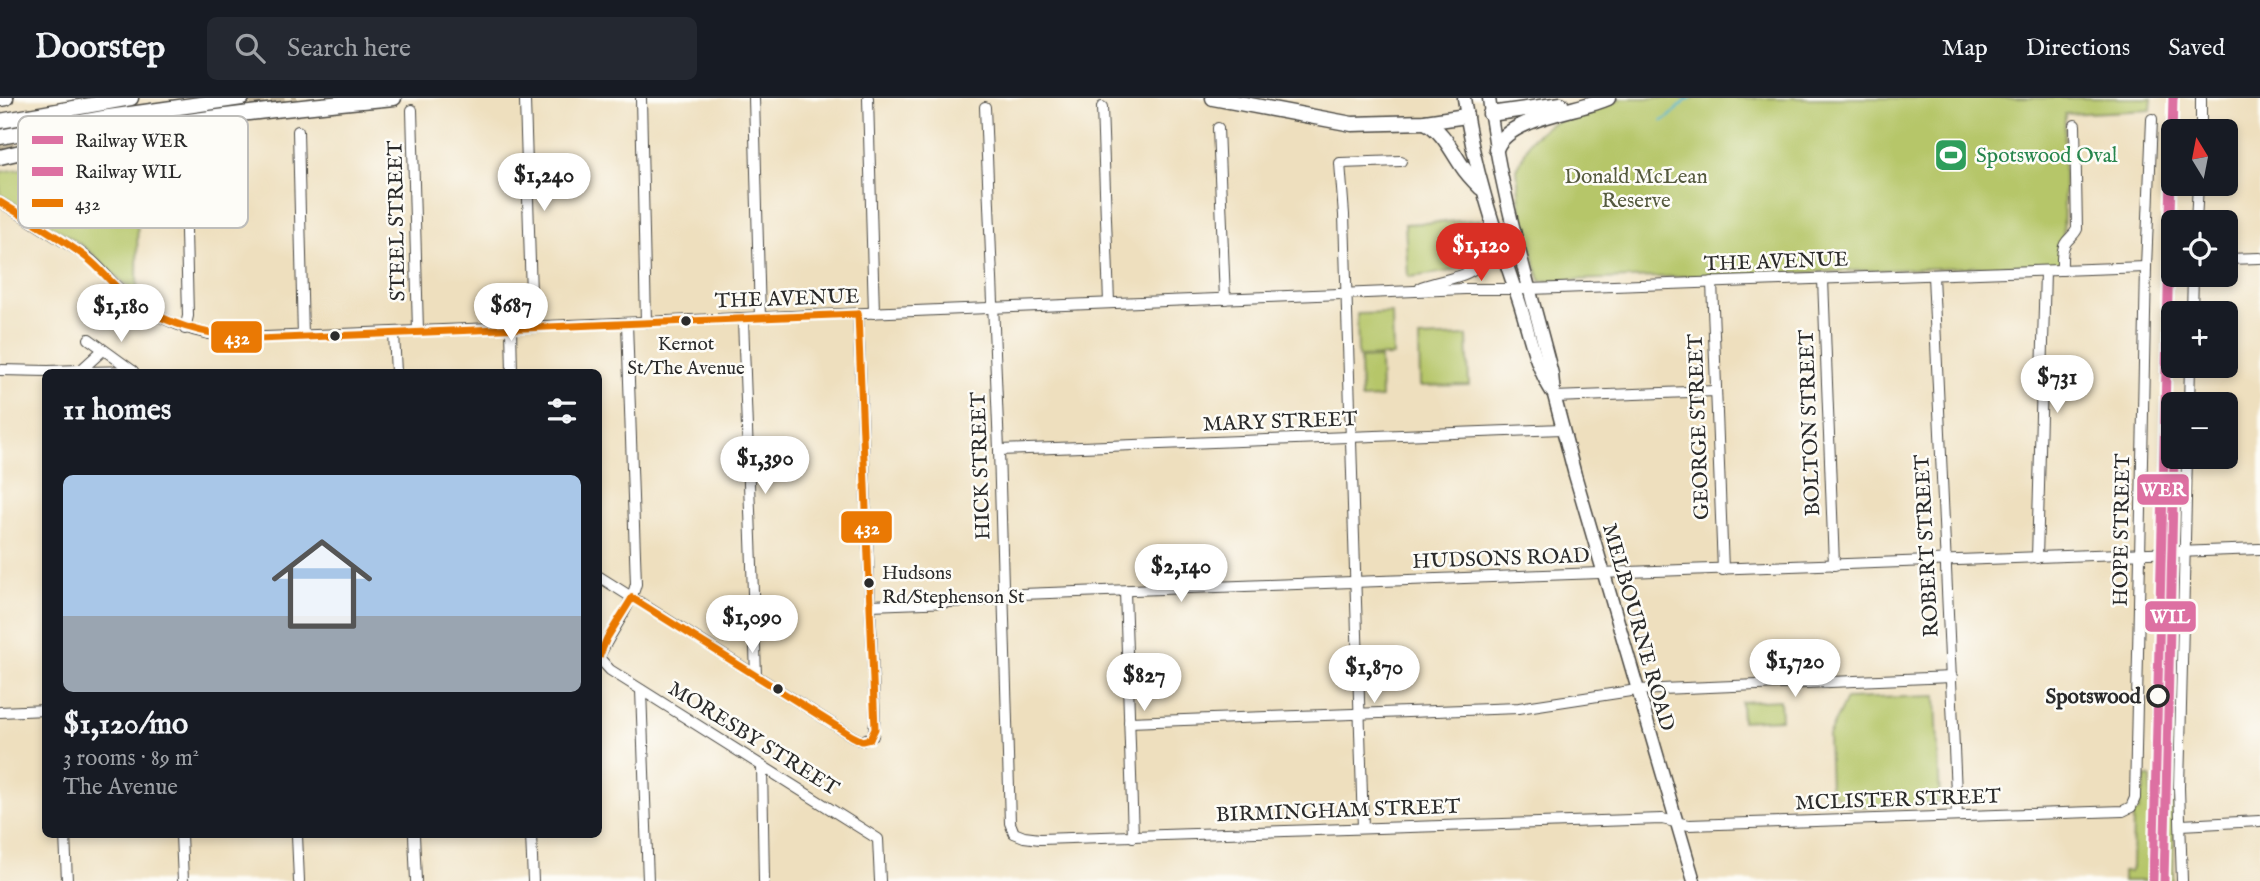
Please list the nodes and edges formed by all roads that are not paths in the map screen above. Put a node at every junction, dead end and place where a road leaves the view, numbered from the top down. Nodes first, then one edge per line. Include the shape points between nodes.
1 (6, 98) edge
2 (131, 98) edge
3 (242, 98) tunnel mouth
4 (394, 98) edge
5 (641, 98) edge
6 (754, 98) edge
7 (868, 98) edge
8 (1213, 98) edge
9 (1464, 98) edge
10 (1489, 98) edge
11 (1590, 98) edge
12 (1608, 98) edge
13 (2201, 98) edge
14 (0, 99) edge
15 (526, 101) dead end
16 (985, 107) dead end
17 (1102, 107) dead end
18 (412, 110) dead end
19 (1490, 114) junction
20 (28, 116) edge
21 (116, 116) edge
22 (229, 116) edge
23 (1466, 116) junction
24 (18, 118) edge
25 (2152, 119) dead end
26 (2200, 119) edge
27 (0, 121) edge
28 (1424, 122) junction
29 (2076, 125) dead end
30 (1218, 128) dead end
31 (298, 131) dead end
32 (18, 134) edge
33 (0, 137) edge
34 (1496, 149) junction
35 (18, 153) edge
36 (0, 157) edge
37 (1401, 161) dead end
38 (1481, 188) junction
39 (0, 202) edge
40 (18, 214) edge
41 (1490, 218) junction
42 (41, 228) edge
43 (186, 228) edge
44 (2260, 258) edge
45 (2238, 259) edge
46 (2146, 267) junction
47 (2062, 270) junction
48 (2045, 271) junction
49 (1933, 275) junction
50 (1823, 279) junction
51 (1712, 282) junction
52 (1514, 288) junction
53 (1530, 289) junction
54 (1407, 291) junction
55 (1346, 294) junction
56 (1225, 299) junction
57 (1109, 303) junction
58 (993, 309) junction
59 (874, 313) junction
60 (858, 314) junction
61 (743, 318) junction
62 (760, 318) junction
63 (627, 323) junction
64 (646, 323) junction
65 (532, 327) junction
66 (510, 328) junction
67 (185, 329) junction
68 (418, 331) junction
69 (394, 333) junction
70 (303, 337) junction
71 (89, 339) dead end
72 (103, 350) junction
73 (81, 369) edge
74 (131, 369) edge
75 (396, 369) edge
76 (512, 369) edge
77 (0, 370) edge
78 (42, 372) edge
79 (1716, 391) junction
80 (1554, 396) junction
81 (1562, 429) junction
82 (1351, 437) junction
83 (999, 450) junction
84 (2188, 469) edge
85 (2260, 550) edge
86 (2185, 552) junction
87 (2140, 554) junction
88 (2037, 558) junction
89 (1947, 562) junction
90 (1834, 565) junction
91 (1723, 570) junction
92 (1603, 574) junction
93 (602, 579) edge
94 (1355, 583) junction
95 (1125, 591) junction
96 (1003, 597) junction
97 (632, 598) junction
98 (870, 605) junction
99 (602, 650) edge
100 (602, 661) edge
101 (756, 675) junction
102 (1952, 677) junction
103 (641, 690) junction
104 (1637, 690) junction
105 (42, 710) edge
106 (0, 712) edge
107 (1359, 713) junction
108 (1129, 722) junction
109 (762, 766) junction
110 (2123, 811) joint
111 (1957, 816) junction
112 (2260, 821) edge
113 (1675, 822) junction
114 (1010, 823) joint
115 (2181, 825) junction
116 (1363, 828) junction
117 (1133, 837) junction
118 (65, 838) edge
119 (181, 838) edge
120 (297, 838) edge
121 (414, 838) edge
122 (531, 838) edge
123 (1691, 877) edge
124 (66, 881) edge
125 (183, 881) edge
126 (299, 881) edge
127 (416, 881) edge
128 (533, 881) edge
129 (648, 881) edge
130 (764, 881) edge
131 (880, 881) edge
132 (2182, 881) edge

1 - 14 highway
2 - 20 highway
3 - 21 highway
4 - 22 highway
5 - 64 street
6 - 62 street
7 - 59 street
8 - 28 highway via 1352,124
9 - 23 main road, MELBOURNE ROAD
10 - 19 main road, MELBOURNE ROAD
11 - 19 highway
12 - 34 highway via 1530,122 1503,137
13 - 26 street
15 - 65 street
16 - 58 street, HICK STREET
17 - 57 street
18 - 68 street, STEEL STREET
19 - 23 main road
19 - 34 main road, MELBOURNE ROAD
23 - 28 highway
23 - 38 main road, MELBOURNE ROAD
24 - 27 highway
25 - 46 street, HOPE STREET
28 - 38 highway via 1440,133
29 - 47 street via 2077,229 2063,249
30 - 56 street
31 - 70 street
32 - 33 highway
34 - 53 main road, MELBOURNE ROAD
35 - 36 highway
37 - 55 street via 1340,163
38 - 41 main road, MELBOURNE ROAD
39 - 40 street, THE AVENUE
41 - 52 main road, MELBOURNE ROAD
41 - 54 street, THE AVENUE via 1489,245 1474,270
42 - 67 street, THE AVENUE via 89,259 123,293
43 - 67 street
44 - 45 street
46 - 47 street, THE AVENUE
46 - 87 street, HOPE STREET
47 - 48 street, THE AVENUE
48 - 49 street, THE AVENUE
48 - 88 street
49 - 50 street, THE AVENUE
49 - 89 street, ROBERT STREET
50 - 51 street, THE AVENUE
50 - 90 street, BOLTON STREET
51 - 53 street, THE AVENUE
51 - 79 street, GEORGE STREET
52 - 53 street, THE AVENUE
52 - 54 street, THE AVENUE
52 - 80 main road, MELBOURNE ROAD via 1542,376
53 - 80 main road, MELBOURNE ROAD
54 - 55 street, THE AVENUE
55 - 56 street, THE AVENUE
55 - 82 street
56 - 57 street, THE AVENUE
57 - 58 street, THE AVENUE
58 - 59 street, THE AVENUE
58 - 83 street, HICK STREET
59 - 60 street, THE AVENUE
60 - 62 street, THE AVENUE
60 - 98 street
61 - 62 street, THE AVENUE
61 - 64 street, THE AVENUE
61 - 101 street
63 - 64 street, THE AVENUE
63 - 65 street, THE AVENUE
63 - 97 street via 636,571
65 - 66 street, THE AVENUE
66 - 68 street, THE AVENUE
66 - 76 street
67 - 70 street, THE AVENUE via 221,337
68 - 69 street, THE AVENUE
69 - 70 street, THE AVENUE
69 - 75 street
71 - 72 street
72 - 73 street
72 - 74 street
77 - 78 street
79 - 80 street
79 - 91 street, GEORGE STREET
80 - 81 main road, MELBOURNE ROAD
81 - 82 street, MARY STREET
81 - 92 main road, MELBOURNE ROAD
82 - 83 street, MARY STREET
82 - 94 street
83 - 96 street, HICK STREET
84 - 86 street
85 - 86 street, HUDSONS ROAD
86 - 87 street, HUDSONS ROAD
86 - 115 street
87 - 88 street, HUDSONS ROAD
87 - 110 street, HOPE STREET via 2135,798
88 - 89 street, HUDSONS ROAD
89 - 90 street, HUDSONS ROAD
89 - 102 street, ROBERT STREET
90 - 91 street, HUDSONS ROAD
91 - 92 street, HUDSONS ROAD
92 - 94 street, HUDSONS ROAD
92 - 104 main road, MELBOURNE ROAD
93 - 97 street
94 - 95 street, HUDSONS ROAD
94 - 107 street
95 - 96 street, HUDSONS ROAD
95 - 108 street
96 - 98 street, HUDSONS ROAD
96 - 114 street, HICK STREET
97 - 99 street
97 - 101 street
98 - 101 street via 875,729 870,739 859,740
100 - 103 street, MORESBY STREET
102 - 104 street
102 - 111 street, ROBERT STREET
103 - 109 street, MORESBY STREET
103 - 129 street
104 - 107 street via 1520,708
104 - 113 main road, MELBOURNE ROAD
105 - 106 street
107 - 108 street
107 - 116 street
108 - 117 street
109 - 130 street
109 - 131 street, MORESBY STREET via 878,839
110 - 111 street, MCLISTER STREET
111 - 113 street, MCLISTER STREET
112 - 115 street
113 - 116 street, BIRMINGHAM STREET
113 - 123 main road, MELBOURNE ROAD
114 - 117 street, BIRMINGHAM STREET via 1014,833 1040,839
115 - 132 street
116 - 117 street, BIRMINGHAM STREET
118 - 124 street
119 - 125 street
120 - 126 street
121 - 127 street
122 - 128 street

